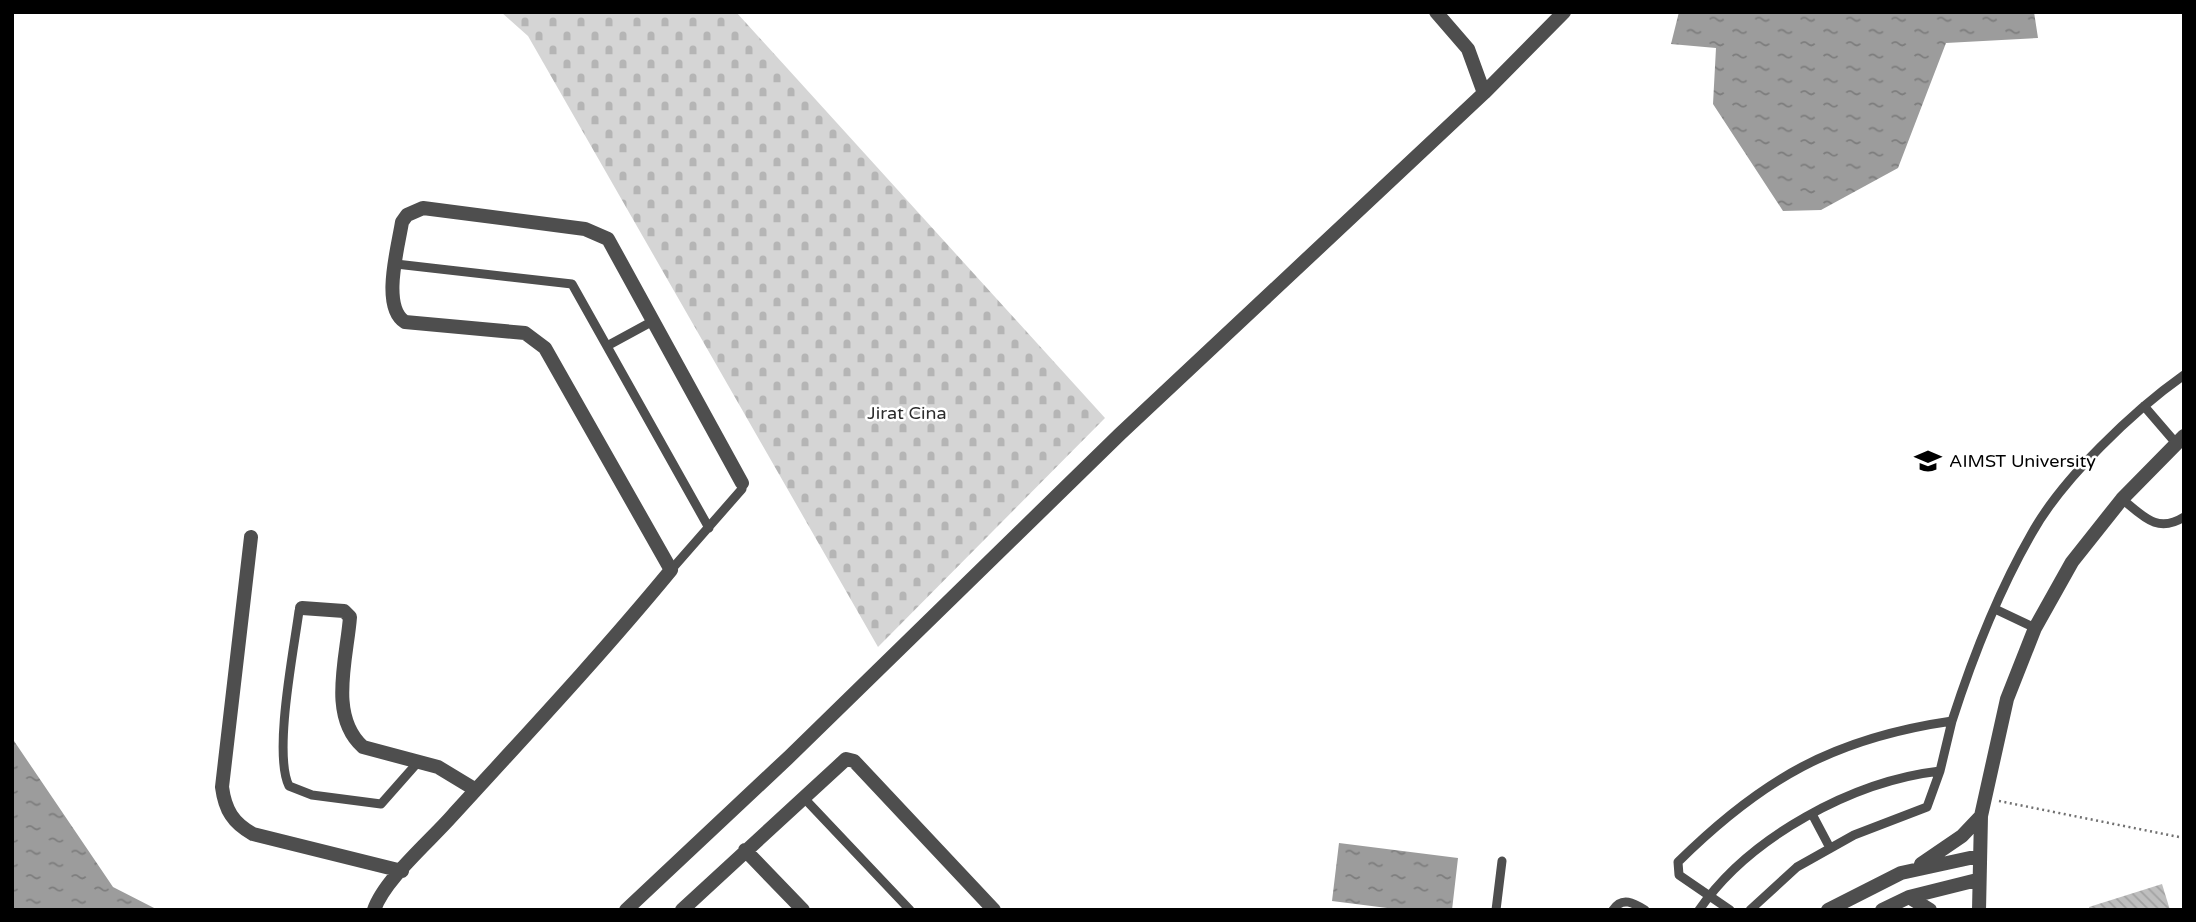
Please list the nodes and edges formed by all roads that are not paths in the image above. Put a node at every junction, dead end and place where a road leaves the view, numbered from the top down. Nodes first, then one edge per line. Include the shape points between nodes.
1 (1436, 12) edge
2 (1564, 12) edge
3 (1484, 93) junction
4 (396, 264) junction
5 (653, 321) junction
6 (607, 346) junction
7 (2184, 374) edge
8 (2144, 407) junction
9 (2179, 439) edge
10 (742, 483) joint
11 (2122, 499) junction
12 (2184, 517) edge
13 (709, 528) junction
14 (251, 537) dead end
15 (671, 570) junction
16 (302, 608) joint
17 (1994, 609) junction
18 (2035, 628) junction
19 (1952, 721) junction
20 (419, 761) junction
21 (1940, 771) junction
22 (476, 790) junction
23 (803, 797) junction
24 (1812, 814) junction
25 (1981, 816) junction
26 (1830, 848) junction
27 (745, 850) junction
28 (1979, 856) junction
29 (1502, 861) dead end
30 (402, 871) junction
31 (1901, 873) junction
32 (1977, 880) junction
33 (1710, 894) junction
34 (1909, 897) junction
35 (690, 907) edge
36 (374, 910) edge
37 (626, 910) edge
38 (803, 910) edge
39 (909, 910) edge
40 (993, 910) edge
41 (1496, 910) edge
42 (1613, 910) edge
43 (1645, 910) edge
44 (1699, 910) edge
45 (1730, 910) edge
46 (1750, 910) edge
47 (1829, 910) edge
48 (1882, 910) edge
49 (1930, 910) edge
50 (1979, 910) edge

1 - 3 street via 1468,49
2 - 3 street
3 - 37 street via 1119,434
4 - 5 street via 402,222 423,208 584,229 608,239
4 - 6 lane via 572,284
4 - 15 street via 391,300 397,317 405,322 525,333 545,348
5 - 6 lane
5 - 10 street
6 - 13 lane
7 - 8 lane
8 - 9 lane
8 - 17 lane via 2073,478 2032,531
9 - 11 street
10 - 13 lane via 742,489
11 - 12 lane via 2153,524 2165,526
11 - 18 street via 2072,562
13 - 15 lane
14 - 30 street via 222,788 229,815 253,834
15 - 22 street
16 - 20 street via 344,611 350,617 342,703 346,729 353,739 363,747
16 - 20 lane via 283,760 289,786 312,795 381,804
17 - 18 lane
17 - 19 lane
18 - 25 street via 2007,699
19 - 21 lane
19 - 33 lane via 1899,729 1847,744 1791,771 1750,798 1721,819 1678,862 1679,875
20 - 22 street
21 - 24 lane via 1890,780
21 - 26 lane via 1927,807
22 - 30 street
23 - 27 street
23 - 39 lane
23 - 40 street via 838,763 846,758 853,761
24 - 26 lane
24 - 33 lane via 1754,851
25 - 28 street
25 - 31 street via 1934,858
26 - 46 lane via 1797,867
27 - 35 street
27 - 38 street
28 - 31 street
28 - 32 street
29 - 41 lane
30 - 36 street
31 - 47 street
32 - 34 street
32 - 50 street
33 - 44 lane
33 - 45 lane
34 - 48 street
34 - 49 street
42 - 43 lane via 1629,901

